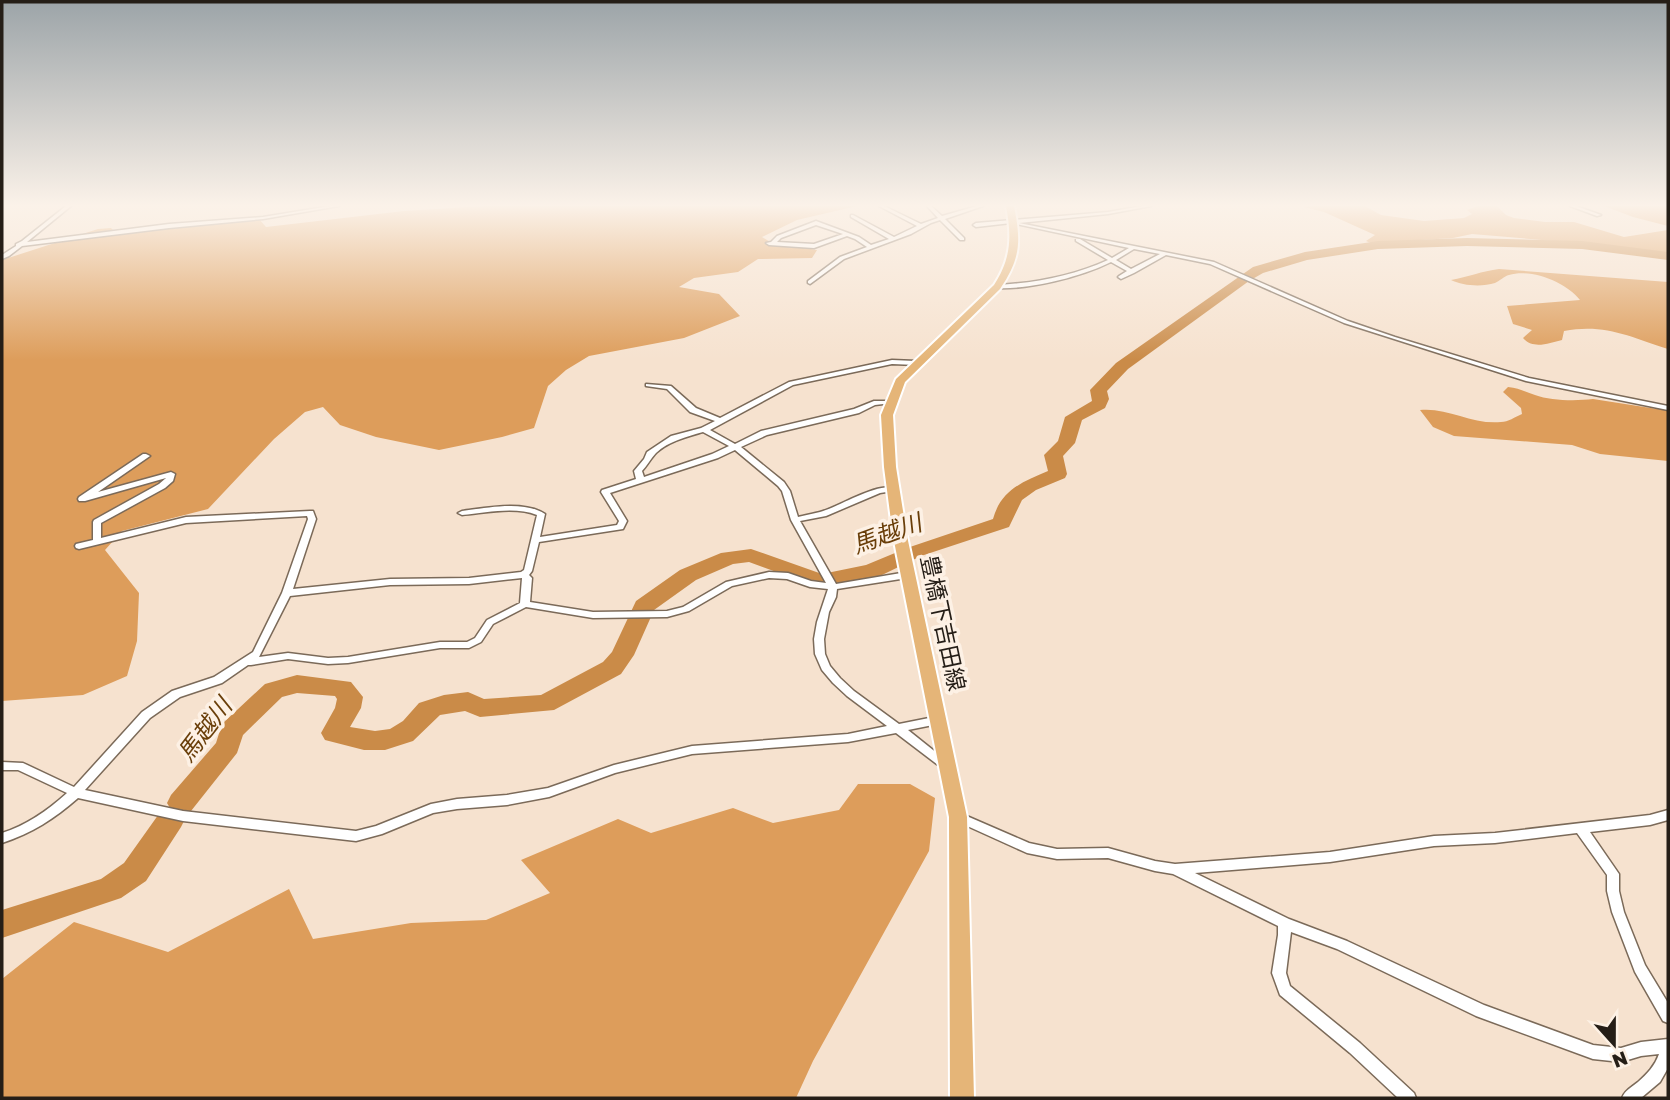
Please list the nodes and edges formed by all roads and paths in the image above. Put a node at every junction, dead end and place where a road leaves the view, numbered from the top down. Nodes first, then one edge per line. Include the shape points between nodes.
1 (845, 257) edge
2 (1014, 257) edge
3 (1106, 257) edge
4 (1115, 257) edge
5 (1158, 257) edge
6 (1186, 257) edge
7 (1110, 260) junction
8 (1132, 272) junction
9 (1121, 277) dead end
10 (810, 282) dead end
11 (997, 287) junction
12 (916, 363) junction
13 (648, 385) dead end
14 (890, 402) junction
15 (1668, 408) edge
16 (720, 421) junction
17 (704, 430) junction
18 (736, 447) junction
19 (146, 456) dead end
20 (641, 481) junction
21 (893, 489) junction
22 (462, 513) dead end
23 (795, 520) junction
24 (535, 540) junction
25 (97, 541) junction
26 (79, 546) dead end
27 (907, 574) junction
28 (524, 575) junction
29 (830, 582) junction
30 (287, 593) junction
31 (525, 604) junction
32 (243, 663) junction
33 (939, 720) junction
34 (896, 729) junction
35 (948, 765) junction
36 (2, 766) edge
37 (77, 793) junction
38 (1668, 815) edge
39 (958, 817) junction
40 (1580, 828) junction
41 (2, 838) edge
42 (1175, 869) junction
43 (1284, 923) junction
44 (1668, 1016) edge
45 (1668, 1046) edge
46 (962, 1098) edge
47 (1409, 1098) edge
48 (1629, 1098) edge

1 - 10 street
2 - 11 main road, 豊橋下吉田線
3 - 7 street
4 - 7 street
5 - 8 street
6 - 15 street via 1245,276 1346,322 1493,370
7 - 8 street
7 - 11 street via 1052,279
8 - 9 street
11 - 12 main road, 豊橋下吉田線
12 - 14 main road, 豊橋下吉田線
12 - 16 street via 892,362 798,381
13 - 16 street via 669,387 693,410
14 - 18 street via 773,431
14 - 21 main road, 豊橋下吉田線 via 887,429
16 - 17 street
17 - 18 street
17 - 20 street via 674,438 650,454 638,471
18 - 20 street
18 - 23 street via 782,484
19 - 25 street via 82,499 171,474 162,486 97,522
20 - 24 street via 605,492 623,521 620,527
21 - 23 street
21 - 27 main road, 豊橋下吉田線
22 - 24 street via 537,511 541,514
23 - 29 street
24 - 28 street
25 - 26 street
25 - 30 street via 186,520 310,513 312,519
27 - 29 street
27 - 33 main road, 豊橋下吉田線
28 - 30 street
28 - 31 street
29 - 31 street via 810,584 769,575 729,584 676,612 593,615
29 - 34 street via 833,595 821,626 820,657 843,687
30 - 32 street via 257,653
31 - 32 street via 490,622 469,645 440,645 348,660 288,656
32 - 37 street via 218,680 176,694 152,710
33 - 34 street
33 - 35 main road, 豊橋下吉田線
34 - 35 street
34 - 37 street via 810,742 692,750 614,769 549,792 430,809 356,836 183,816
35 - 39 main road, 豊橋下吉田線
36 - 37 street via 19,766
37 - 41 street via 16,835
38 - 40 street
39 - 42 street via 1027,848 1057,854 1108,853
39 - 46 main road, 豊橋下吉田線
40 - 42 street via 1434,841 1330,858
40 - 44 street via 1613,874 1612,891 1635,957
42 - 43 street
43 - 45 street via 1342,945 1481,1011 1593,1052 1621,1055
43 - 47 street via 1279,973 1285,990
45 - 48 street via 1659,1071

